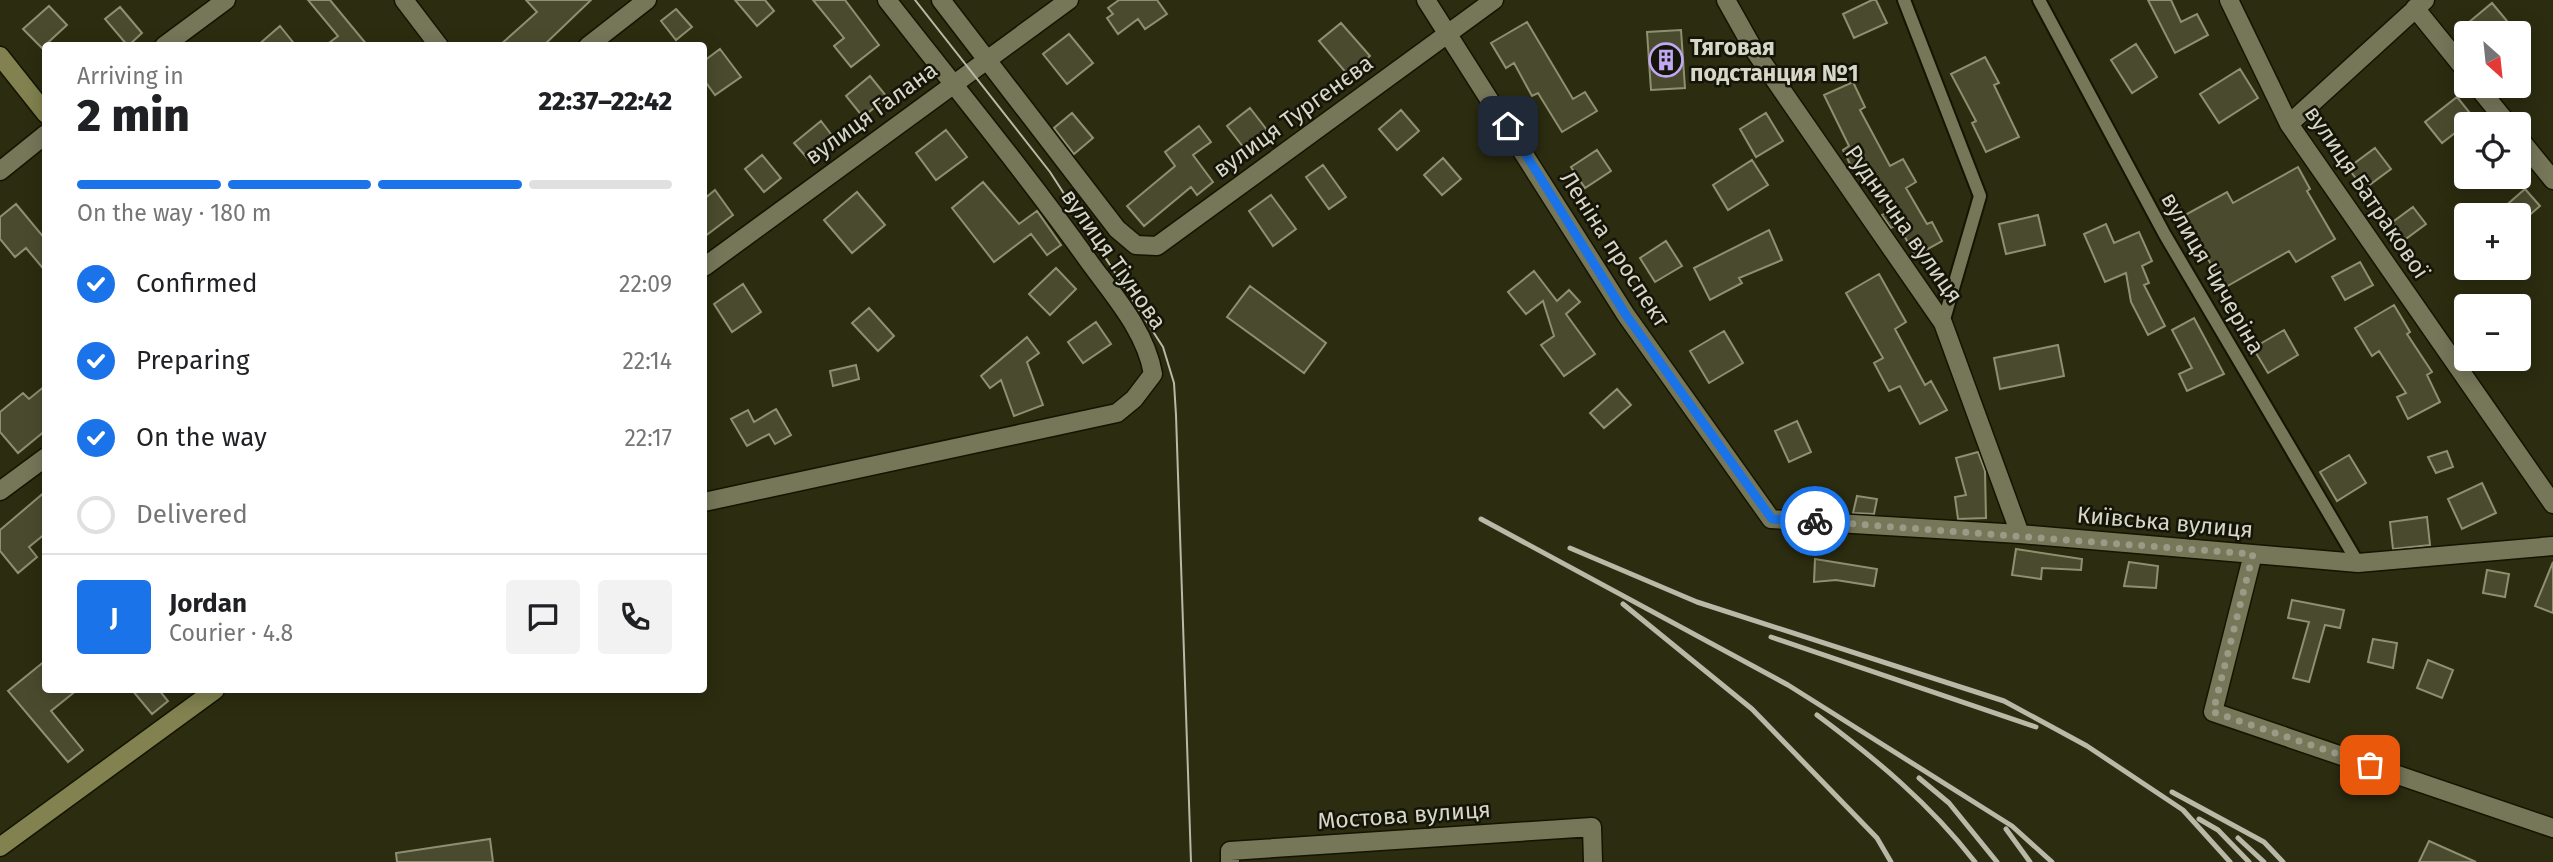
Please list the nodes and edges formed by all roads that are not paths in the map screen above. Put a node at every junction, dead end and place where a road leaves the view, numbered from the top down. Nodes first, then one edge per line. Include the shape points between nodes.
1 (226, 0) edge
2 (404, 0) edge
3 (647, 0) edge
4 (887, 0) edge
5 (941, 0) edge
6 (1069, 0) edge
7 (1426, 0) edge
8 (1494, 0) edge
9 (1726, 0) edge
10 (1904, 0) edge
11 (2039, 0) edge
12 (2229, 0) edge
13 (2420, 4) edge
14 (1450, 32) junction
15 (169, 42) edge
16 (436, 42) edge
17 (593, 42) edge
18 (2454, 54) edge
19 (0, 56) edge
20 (988, 59) junction
21 (952, 83) junction
22 (2487, 98) edge
23 (42, 109) edge
24 (2498, 112) edge
25 (2289, 124) junction
26 (42, 137) edge
27 (2531, 153) edge
28 (0, 171) edge
29 (2553, 180) edge
30 (1117, 229) joint
31 (707, 265) edge
32 (1943, 323) junction
33 (42, 460) edge
34 (0, 491) edge
35 (707, 501) edge
36 (2553, 504) edge
37 (1772, 519) joint
38 (2020, 534) junction
39 (2553, 547) edge
40 (2253, 554) junction
41 (2358, 563) junction
42 (211, 693) edge
43 (2553, 828) edge
44 (0, 847) edge
45 (1230, 862) edge
46 (1593, 862) edge

1 - 15 street
2 - 16 street
3 - 17 street
4 - 21 street, вулиця Тіунова
5 - 20 street, вулиця Тіунова
6 - 20 street, вулиця Галана
7 - 14 street, Леніна проспект
8 - 14 street, вулиця Тургенєва
9 - 32 street, Руднична вулиця via 1754,50
10 - 32 lane via 1980,196
11 - 41 lane, вулиця Чичеріна via 2165,235
12 - 25 street, вулиця Батракової
13 - 18 street
13 - 25 street
14 - 30 street, вулиця Тургенєва via 1157,246 1136,245
14 - 37 street, Леніна проспект via 1626,315
19 - 23 street
20 - 21 street, вулиця Галана
20 - 30 street, вулиця Тіунова
21 - 31 street, вулиця Галана
21 - 35 street, вулиця Тіунова via 1060,220 1126,314 1149,352 1153,374 1135,399 1117,413
22 - 24 street
25 - 36 street, вулиця Батракової
26 - 28 street
27 - 29 street
32 - 38 street, Руднична вулиця
33 - 34 street
37 - 38 street, Київська вулиця
38 - 40 street, Київська вулиця
39 - 41 street, Київська вулиця
40 - 41 street, Київська вулиця
40 - 43 street via 2213,712
42 - 44 street
45 - 46 street, Мостова вулиця via 1230,851 1592,827

